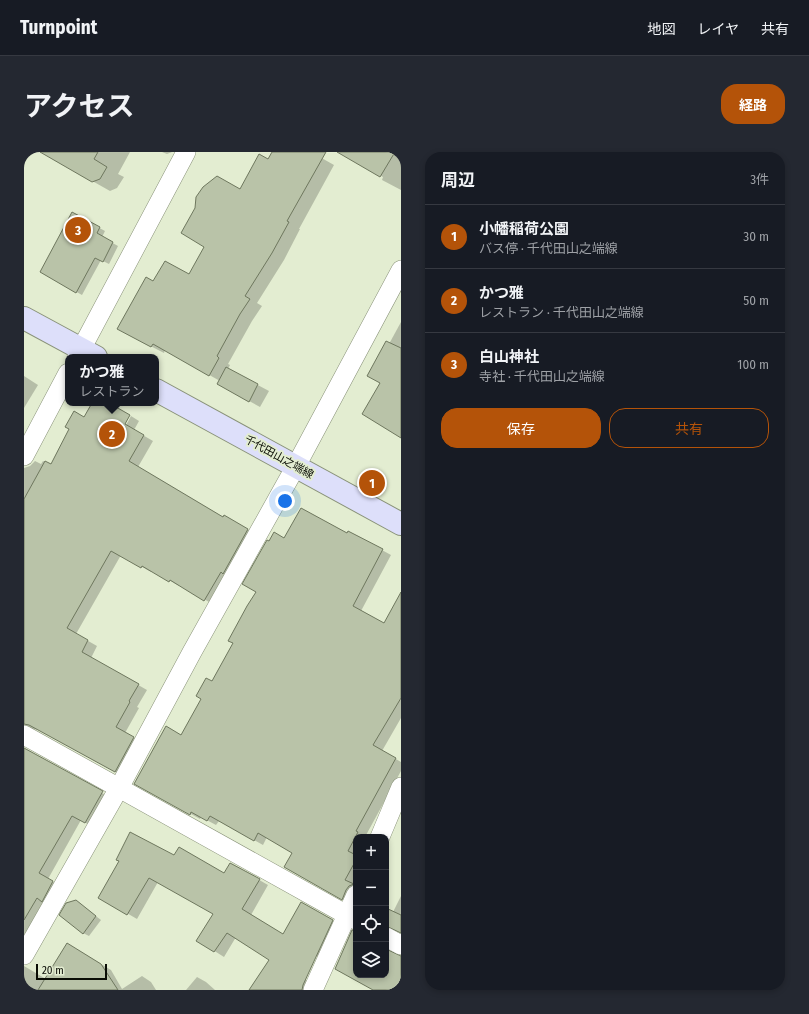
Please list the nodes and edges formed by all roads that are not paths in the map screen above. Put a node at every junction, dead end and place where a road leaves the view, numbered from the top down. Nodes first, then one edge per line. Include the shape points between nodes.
1 (186, 152) edge
2 (401, 270) edge
3 (24, 318) edge
4 (85, 354) edge
5 (65, 379) edge
6 (159, 392) edge
7 (24, 456) edge
8 (296, 466) junction
9 (401, 524) edge
10 (24, 735) edge
11 (401, 787) edge
12 (119, 788) junction
13 (381, 834) edge
14 (354, 906) edge
15 (352, 917) edge
16 (389, 939) edge
17 (401, 945) edge
18 (24, 955) edge
19 (313, 990) edge

1 - 4 street
2 - 8 street
3 - 4 street
5 - 7 street
6 - 8 street, 千代田山之端線
8 - 9 street, 千代田山之端線
8 - 12 street
10 - 12 street
11 - 13 street
12 - 15 street
12 - 18 street
14 - 15 street
15 - 19 street
16 - 17 street

